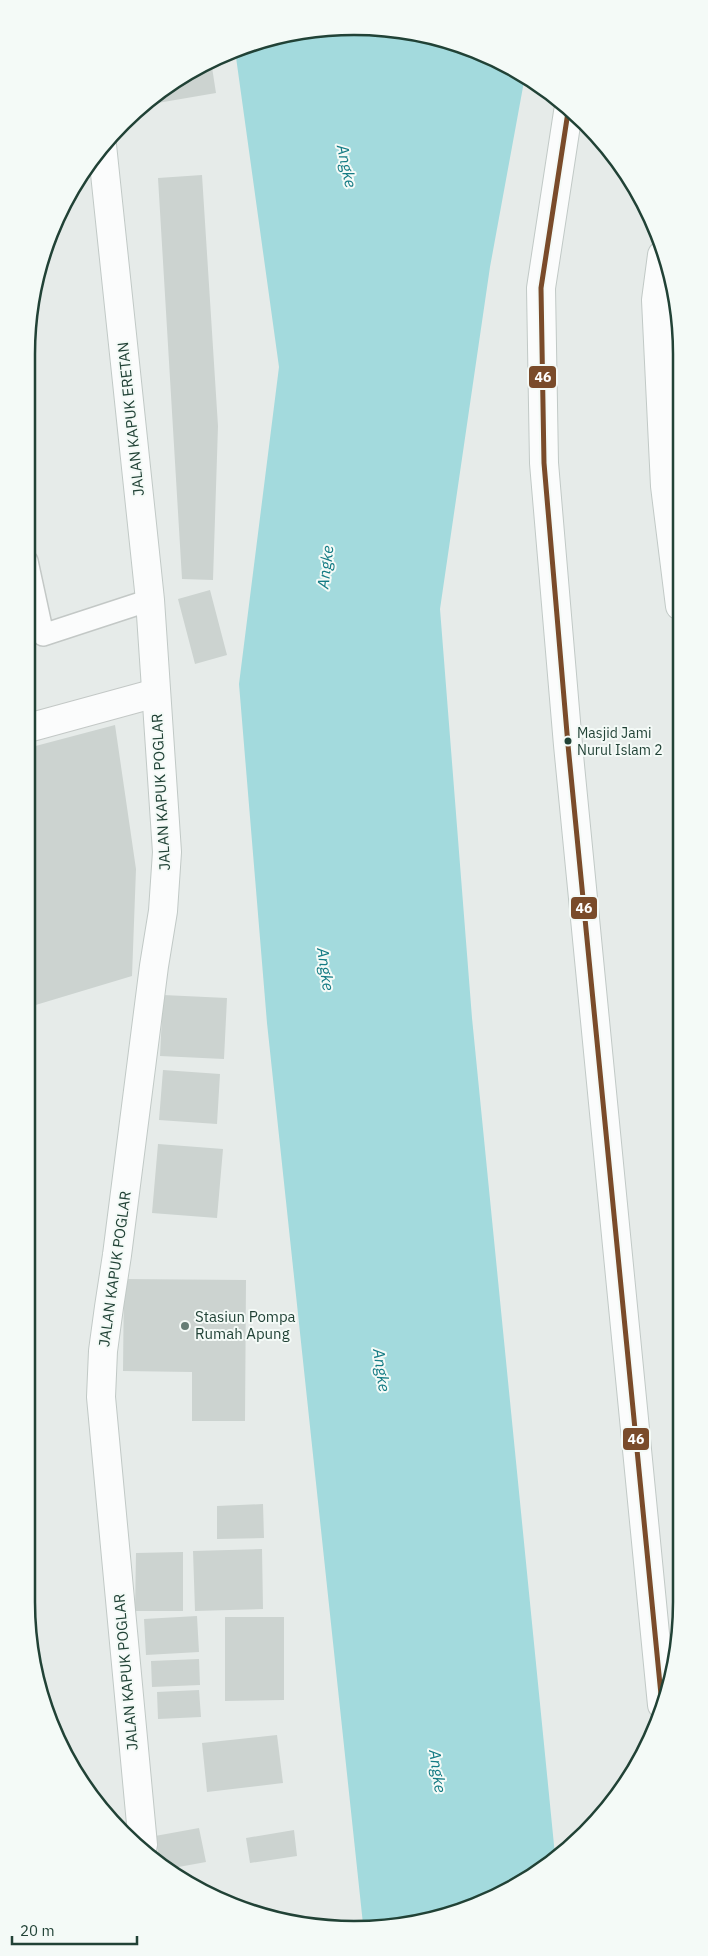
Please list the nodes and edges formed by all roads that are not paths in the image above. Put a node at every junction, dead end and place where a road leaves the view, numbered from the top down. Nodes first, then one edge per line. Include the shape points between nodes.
1 (567, 117) edge
2 (103, 157) edge
3 (663, 275) edge
4 (664, 295) edge
5 (672, 485) edge
6 (673, 500) edge
7 (150, 600) junction
8 (35, 637) edge
9 (156, 693) junction
10 (35, 726) edge
11 (660, 1690) edge
12 (143, 1841) edge

1 - 11 main road via 541,288 544,464 568,745
2 - 7 main road, JALAN KAPUK ERETAN
3 - 4 main road
4 - 5 main road
5 - 6 main road
7 - 8 lane
7 - 9 main road, JALAN KAPUK ERETAN
9 - 10 main road
9 - 12 main road, JALAN KAPUK POGLAR via 167,852 163,911 103,1351 101,1397

